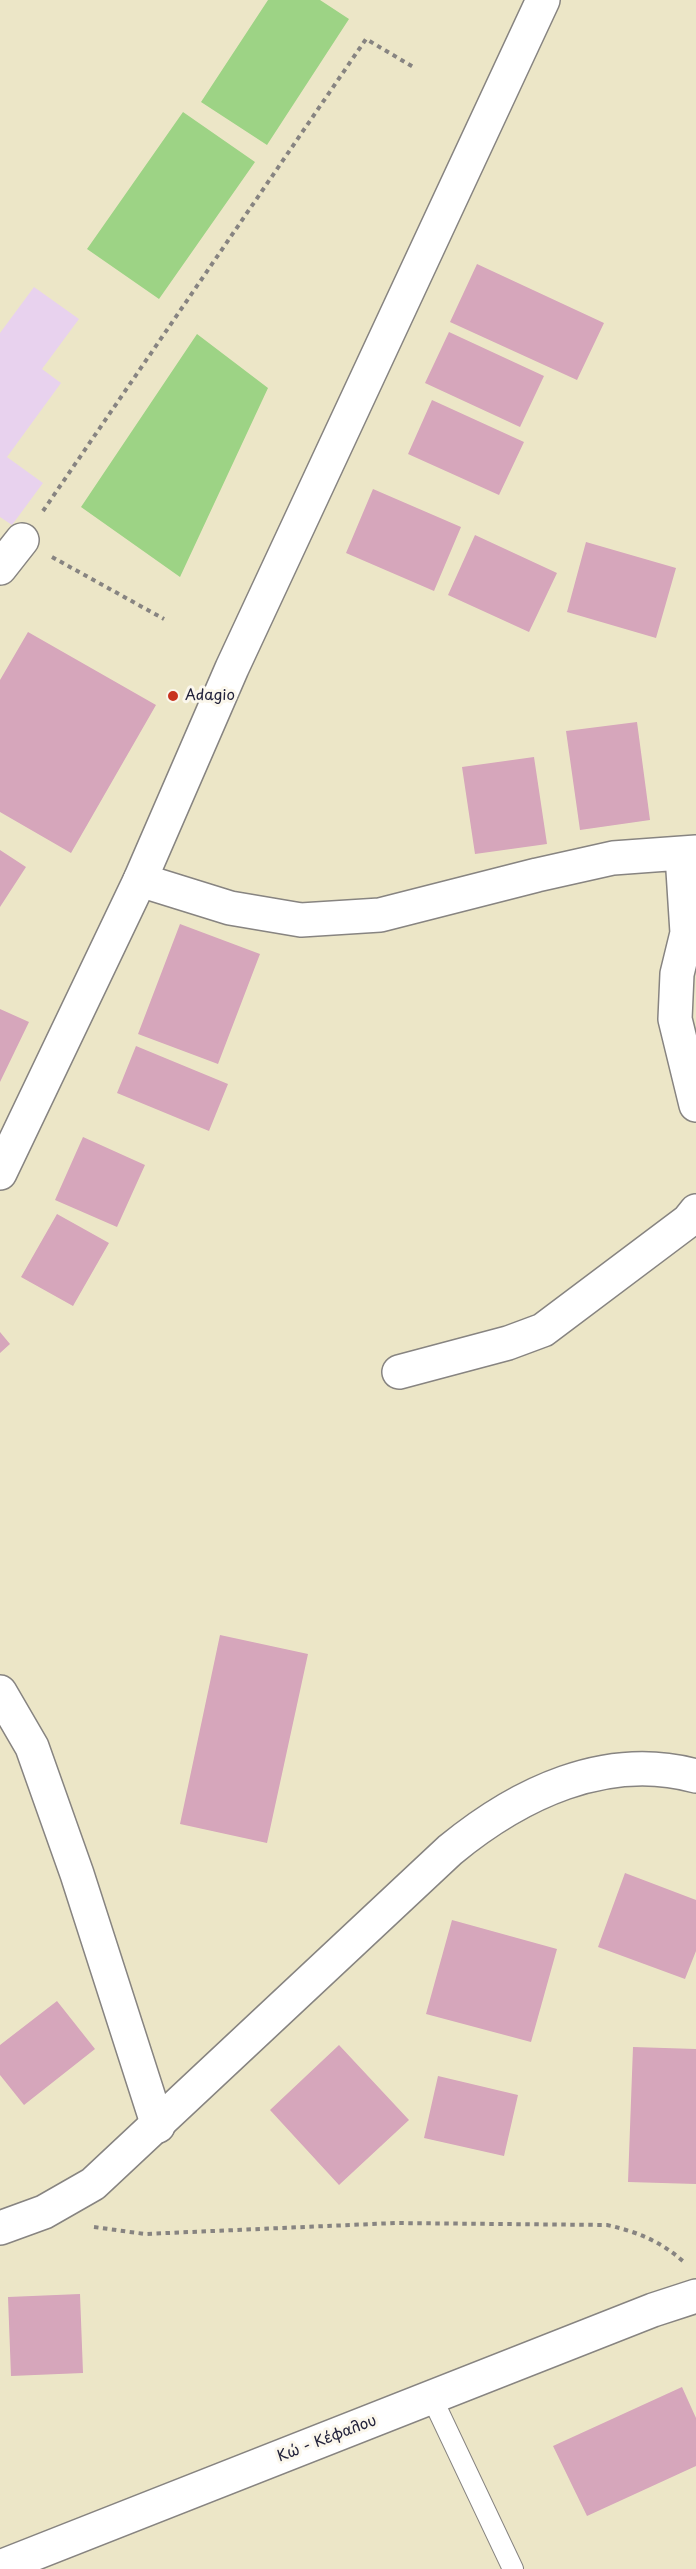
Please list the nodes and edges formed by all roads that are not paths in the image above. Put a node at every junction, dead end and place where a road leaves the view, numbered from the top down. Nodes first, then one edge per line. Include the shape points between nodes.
1 (543, 0) edge
2 (22, 540) road end
3 (0, 568) edge
4 (689, 854) edge
5 (140, 880) junction
6 (691, 937) edge
7 (696, 1105) edge
8 (0, 1173) edge
9 (696, 1211) edge
10 (399, 1372) dead end
11 (0, 1692) edge
12 (696, 1776) edge
13 (158, 2126) junction
14 (0, 2228) edge
15 (696, 2280) edge
16 (432, 2398) junction
17 (0, 2567) edge
18 (513, 2569) edge

1 - 5 street via 232,668
2 - 3 street
4 - 5 street via 613,858 380,915 301,920 230,908
4 - 6 street
5 - 8 street
6 - 7 street via 677,974 675,1019
9 - 10 street via 543,1330
11 - 13 street via 32,1748
12 - 13 street via 651,1768 615,1771 568,1781 508,1807 450,1850
13 - 14 street via 93,2184 44,2212
15 - 16 street, Κώ - Κέφαλου via 653,2310
16 - 17 street, Κώ - Κέφαλου
16 - 18 lane

